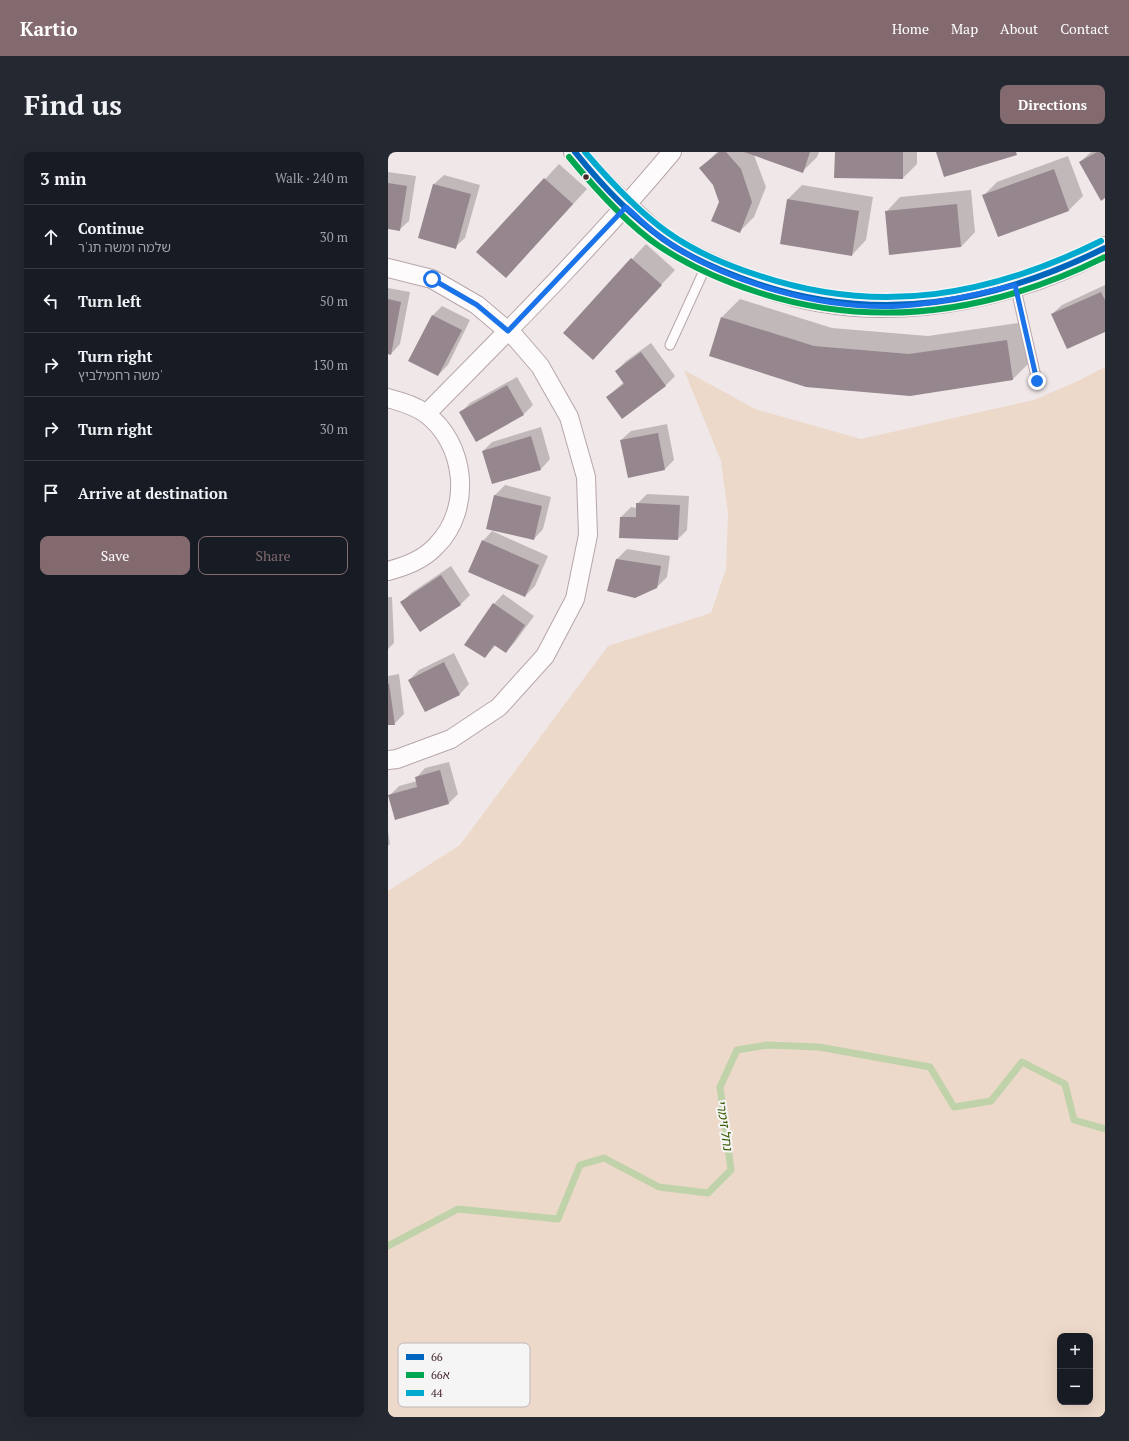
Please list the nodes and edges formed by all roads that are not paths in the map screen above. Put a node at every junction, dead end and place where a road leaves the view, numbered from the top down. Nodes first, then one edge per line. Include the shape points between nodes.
1 (575, 152) edge
2 (672, 152) edge
3 (626, 207) junction
4 (1105, 248) edge
5 (706, 264) junction
6 (388, 268) edge
7 (1015, 285) junction
8 (508, 331) junction
9 (670, 345) dead end
10 (1037, 381) dead end
11 (388, 398) edge
12 (426, 414) junction
13 (388, 571) edge
14 (388, 760) edge

1 - 3 street
2 - 3 street
3 - 5 street via 662,239
3 - 8 street
4 - 7 street via 1060,271
5 - 7 street via 721,272 782,292 822,301 859,305 900,306 936,302
5 - 9 lane
6 - 8 street via 432,279 477,305
7 - 10 lane
8 - 12 street
8 - 14 street via 540,366 569,417 586,477 588,535 575,599 545,656 499,707 451,739
11 - 12 street
12 - 13 street via 452,446 458,463 461,495 451,526 437,545 424,557 407,566

